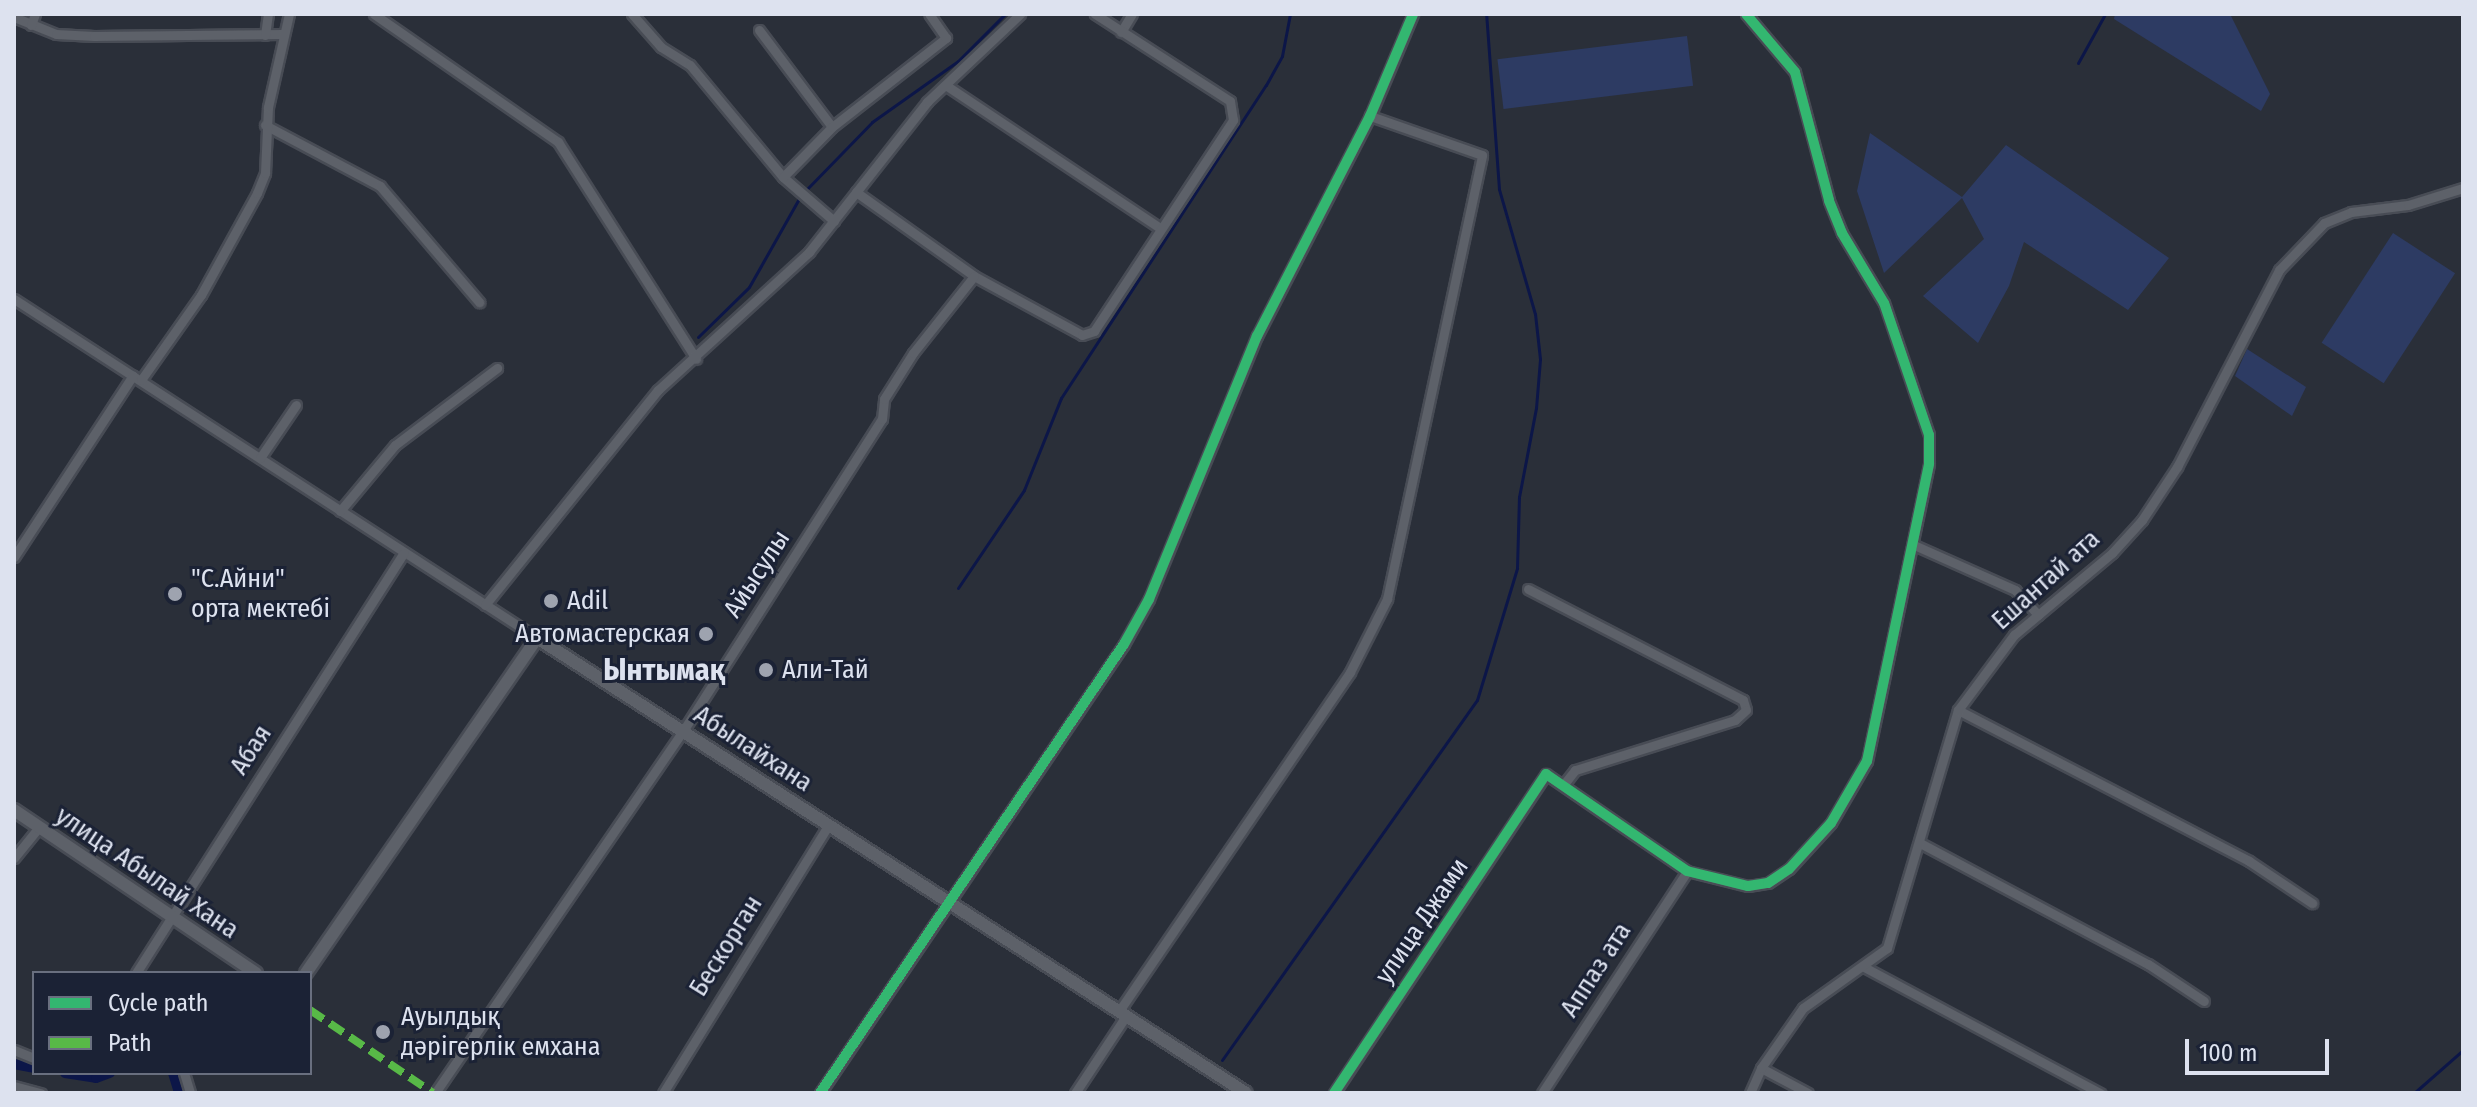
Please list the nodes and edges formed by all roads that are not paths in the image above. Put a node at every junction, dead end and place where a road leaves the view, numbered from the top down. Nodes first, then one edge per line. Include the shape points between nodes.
1 (35, 14) edge
2 (268, 14) edge
3 (289, 14) edge
4 (374, 14) edge
5 (632, 14) edge
6 (929, 14) edge
7 (1020, 14) edge
8 (1095, 14) edge
9 (1132, 14) edge
10 (1413, 14) edge
11 (1746, 14) edge
12 (14, 17) edge
13 (31, 25) junction
14 (759, 30) dead end
15 (1121, 32) junction
16 (282, 34) junction
17 (265, 35) junction
18 (947, 86) junction
19 (1370, 116) junction
20 (265, 125) junction
21 (832, 127) junction
22 (783, 177) junction
23 (2463, 188) edge
24 (856, 192) junction
25 (834, 221) junction
26 (1160, 228) junction
27 (974, 276) junction
28 (14, 299) edge
29 (479, 302) dead end
30 (696, 359) junction
31 (497, 368) dead end
32 (137, 377) junction
33 (296, 405) dead end
34 (260, 458) junction
35 (340, 511) junction
36 (1914, 545) junction
37 (404, 553) junction
38 (14, 557) edge
39 (1528, 589) dead end
40 (485, 605) junction
41 (2038, 615) junction
42 (537, 638) junction
43 (1958, 710) junction
44 (683, 731) junction
45 (1565, 783) junction
46 (14, 810) edge
47 (829, 824) junction
48 (39, 827) junction
49 (1920, 843) junction
50 (14, 858) edge
51 (1687, 871) junction
52 (947, 899) junction
53 (2312, 903) dead end
54 (170, 915) junction
55 (1864, 967) junction
56 (137, 971) edge
57 (253, 971) edge
58 (307, 971) edge
59 (2204, 1001) dead end
60 (1123, 1013) junction
61 (1761, 1068) junction
62 (14, 1086) edge
63 (41, 1093) edge
64 (435, 1093) edge
65 (663, 1093) edge
66 (820, 1093) edge
67 (1075, 1093) edge
68 (1246, 1093) edge
69 (1334, 1093) edge
70 (1542, 1093) edge
71 (1750, 1093) edge
72 (1808, 1093) edge
73 (2100, 1093) edge

1 - 13 street
2 - 17 street
3 - 16 street
4 - 30 street via 537,122 558,142
5 - 22 street via 661,47 690,65
6 - 21 street via 946,38
7 - 18 street
8 - 15 street
9 - 15 street
10 - 19 street
11 - 36 street via 1795,72 1842,233 1884,303 1914,381 1929,435 1929,463
12 - 13 street
13 - 17 street via 94,36
14 - 21 street
15 - 26 street via 1230,101 1233,120
16 - 17 street
16 - 20 street
18 - 24 street via 927,102
18 - 26 street
19 - 52 street via 1288,268 1143,611
19 - 60 street via 1482,155 1387,599 1350,672
20 - 29 street via 380,186
20 - 32 street via 268,147 257,193 201,295
21 - 22 street
22 - 25 street
23 - 41 street, Ешантай ата via 2408,205 2351,212 2308,235 2257,307 2177,467 2142,520
24 - 25 street
24 - 27 street
25 - 30 street via 809,252
26 - 27 street via 1094,331 1082,335
27 - 44 street, Айысулы via 913,353 884,399 882,419
28 - 32 street
30 - 40 street via 658,390
31 - 35 street via 395,445
32 - 34 street
32 - 38 street
33 - 34 street
34 - 35 street
35 - 37 street
36 - 41 street via 2015,590
36 - 51 street via 1867,761 1831,823 1789,869 1768,883 1748,886
37 - 40 street
37 - 54 street, Абая
39 - 45 street via 1743,700 1746,710 1735,720 1575,770
40 - 42 street
41 - 43 street, Ешантай ата via 1998,653
42 - 44 main road, Абылайхана
42 - 58 main road
43 - 49 street, Ешантай ата
43 - 53 street via 2249,861
44 - 47 main road, Абылайхана
44 - 64 street, Айысулы
45 - 51 street
45 - 69 street, улица Джами via 1546,774
46 - 48 main road, улица Абылай Хана
47 - 52 main road, Абылайхана
47 - 65 street, Бескорган
48 - 50 street
48 - 54 main road, улица Абылай Хана
49 - 55 street, Ешантай ата via 1887,948
49 - 59 street via 2148,964
51 - 70 street, Аппаз ата
52 - 60 main road, Абылайхана
52 - 66 street
54 - 56 street, Абая
54 - 57 main road, улица Абылай Хана
55 - 61 street, Ешантай ата via 1803,1008
55 - 73 street
60 - 67 street
60 - 68 main road, Абылайхана
61 - 71 street, Ешантай ата
61 - 72 street
62 - 63 street

